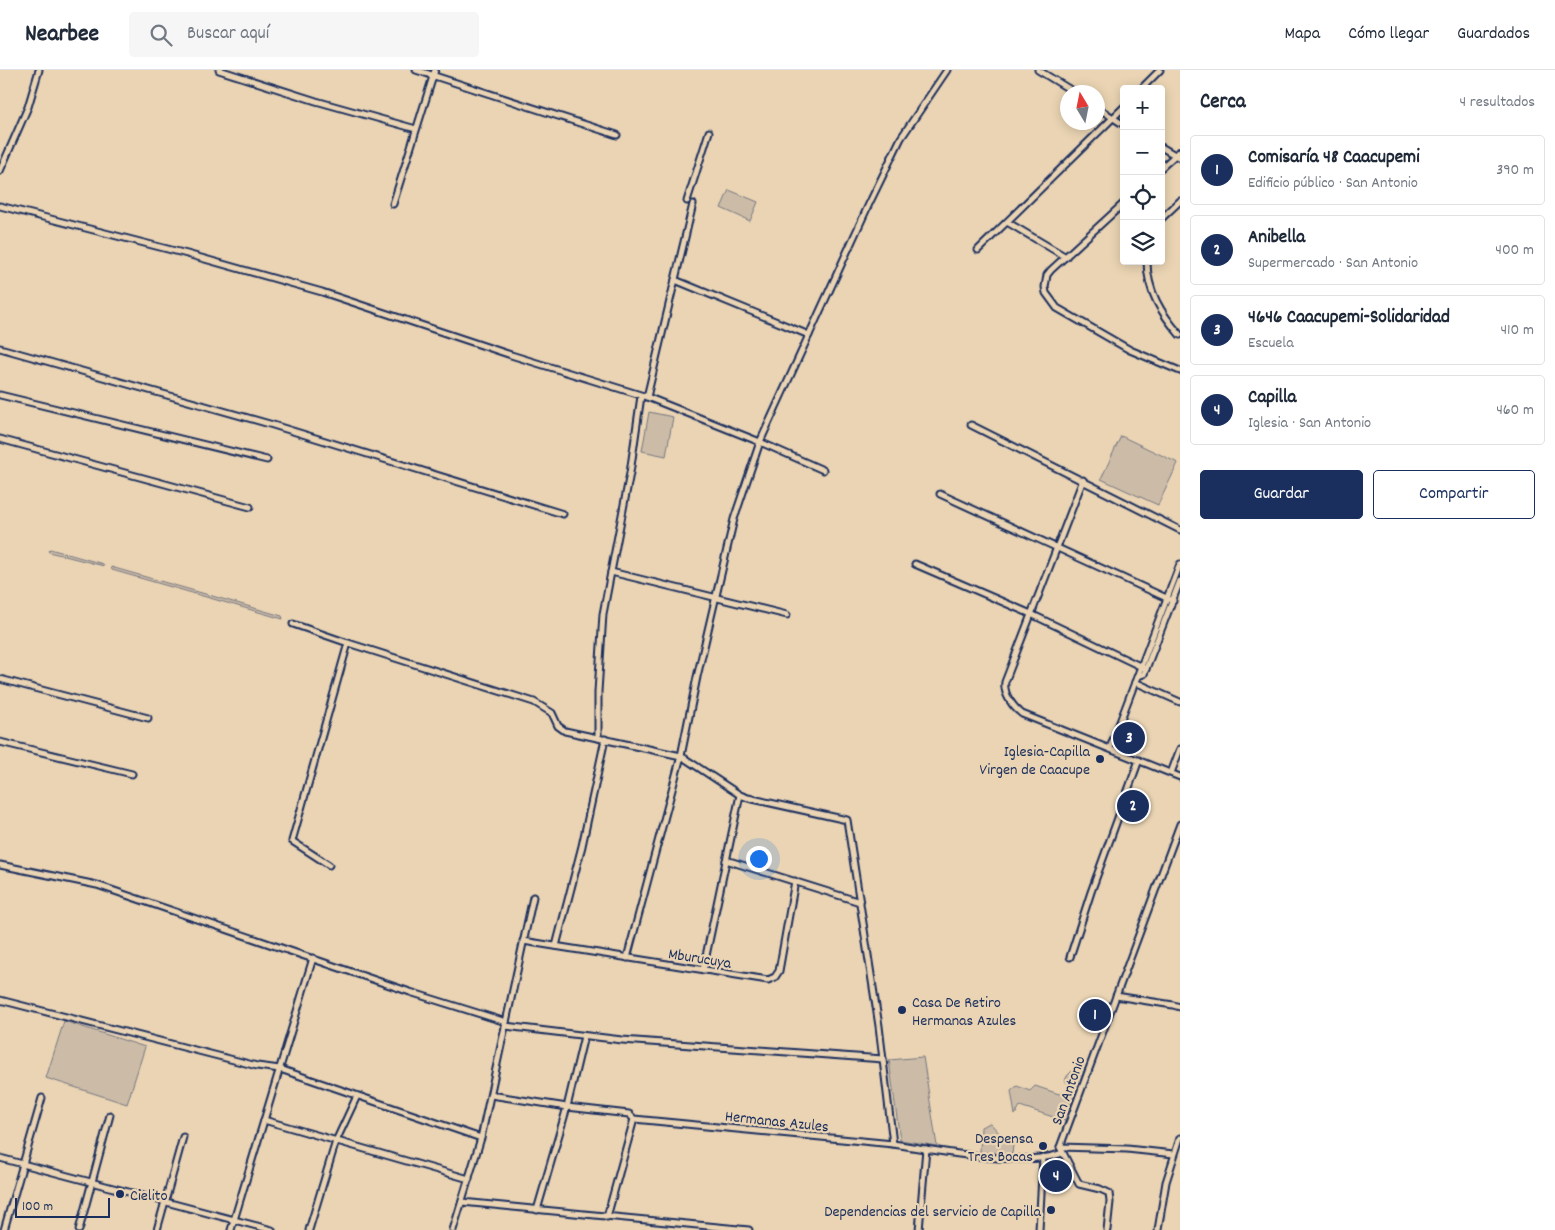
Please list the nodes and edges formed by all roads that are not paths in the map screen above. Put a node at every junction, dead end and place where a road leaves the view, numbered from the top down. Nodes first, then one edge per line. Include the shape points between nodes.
1 (39, 70) edge
2 (218, 70) edge
3 (416, 70) edge
4 (947, 70) edge
5 (1038, 70) edge
6 (1160, 70) edge
7 (434, 73) edge
8 (1063, 85) edge
9 (1145, 85) edge
10 (1120, 110) edge
11 (1105, 113) edge
12 (1112, 118) junction
13 (1120, 123) edge
14 (416, 129) junction
15 (709, 132) dead end
16 (617, 135) dead end
17 (1165, 149) edge
18 (1179, 154) edge
19 (1165, 165) edge
20 (0, 170) edge
21 (687, 201) dead end
22 (1180, 202) edge
23 (393, 204) dead end
24 (693, 204) dead end
25 (0, 206) edge
26 (1120, 207) edge
27 (1165, 215) edge
28 (1007, 222) junction
29 (978, 250) dead end
30 (1066, 257) junction
31 (1147, 265) edge
32 (675, 280) junction
33 (809, 335) junction
34 (1180, 335) edge
35 (0, 348) edge
36 (1180, 371) edge
37 (0, 396) edge
38 (644, 396) junction
39 (971, 425) dead end
40 (0, 438) edge
41 (760, 442) junction
42 (267, 460) dead end
43 (822, 470) dead end
44 (1083, 480) junction
45 (940, 494) dead end
46 (250, 507) dead end
47 (563, 514) dead end
48 (1180, 530) edge
49 (1057, 548) junction
50 (915, 564) dead end
51 (1180, 564) edge
52 (610, 572) junction
53 (1180, 581) edge
54 (716, 598) junction
55 (1170, 599) junction
56 (1031, 614) junction
57 (787, 615) dead end
58 (293, 624) dead end
59 (348, 643) junction
60 (1140, 667) junction
61 (1146, 669) junction
62 (0, 679) edge
63 (1137, 679) junction
64 (1180, 702) edge
65 (148, 718) dead end
66 (598, 737) junction
67 (605, 739) junction
68 (0, 742) edge
69 (1110, 748) junction
70 (1180, 749) edge
71 (681, 756) junction
72 (1140, 760) junction
73 (1171, 773) junction
74 (132, 774) dead end
75 (1180, 777) edge
76 (740, 795) junction
77 (1180, 824) edge
78 (726, 860) junction
79 (0, 865) edge
80 (329, 865) dead end
81 (795, 881) junction
82 (533, 897) dead end
83 (860, 902) junction
84 (524, 941) junction
85 (556, 946) junction
86 (1070, 957) dead end
87 (313, 958) junction
88 (627, 958) junction
89 (703, 970) junction
90 (1116, 996) junction
91 (0, 1000) edge
92 (1180, 1007) edge
93 (506, 1024) junction
94 (584, 1036) junction
95 (883, 1059) junction
96 (280, 1068) junction
97 (491, 1095) junction
98 (356, 1096) junction
99 (42, 1098) dead end
100 (567, 1107) junction
101 (110, 1116) dead end
102 (634, 1119) junction
103 (264, 1120) junction
104 (183, 1137) dead end
105 (481, 1138) junction
106 (1180, 1138) edge
107 (336, 1141) junction
108 (893, 1144) junction
109 (926, 1149) junction
110 (1061, 1150) junction
111 (1174, 1154) junction
112 (1043, 1157) junction
113 (0, 1158) edge
114 (23, 1164) junction
115 (469, 1179) junction
116 (92, 1183) junction
117 (164, 1202) junction
118 (462, 1202) junction
119 (537, 1210) junction
120 (607, 1217) junction
121 (234, 1220) junction
122 (4, 1230) edge
123 (79, 1230) edge
124 (157, 1230) edge
125 (231, 1230) edge
126 (272, 1230) edge
127 (309, 1230) edge
128 (453, 1230) edge
129 (749, 1230) edge
130 (919, 1230) edge
131 (1039, 1230) edge
132 (1107, 1230) edge
133 (1158, 1230) edge

1 - 20 street via 28,107
2 - 14 street
3 - 7 street
4 - 33 street via 901,138
5 - 8 street
6 - 9 street
7 - 14 street
7 - 16 street
10 - 12 street
11 - 12 street
12 - 13 street
12 - 28 street
14 - 23 street
15 - 21 street
17 - 18 street
18 - 19 street
22 - 27 street
24 - 32 street
25 - 38 street via 282,280
26 - 30 street
28 - 29 street
28 - 30 street
30 - 36 street via 1051,270 1045,282 1046,293 1057,308 1130,350
31 - 34 street via 1150,289
32 - 33 street
32 - 38 street
33 - 41 street
35 - 47 street via 273,424
37 - 42 street
38 - 41 street
38 - 52 street
39 - 44 street
40 - 46 street
41 - 43 street
41 - 54 street via 734,519
44 - 48 street
44 - 49 street
45 - 49 street
49 - 55 street
49 - 56 street
50 - 56 street
51 - 55 street
52 - 54 street
52 - 66 street via 603,614
53 - 55 street
54 - 57 street
54 - 71 street
55 - 60 street
55 - 61 street
56 - 60 street
56 - 69 street via 1005,682 1007,696 1022,714
58 - 59 street
59 - 66 street via 534,702 552,712 559,728
59 - 80 street via 292,841
60 - 61 street
60 - 63 street
61 - 63 street
62 - 65 street
63 - 64 street
63 - 69 street
66 - 67 street
67 - 71 street
67 - 85 street
68 - 74 street
69 - 72 street
70 - 73 street
71 - 76 street
71 - 88 street
72 - 73 street
72 - 86 street
73 - 75 street
76 - 78 street
76 - 83 street via 848,820
77 - 90 street, San Antonio
78 - 81 street
78 - 89 street
79 - 87 street via 97,884
81 - 83 street
81 - 89 street, Mburucuya via 776,978 763,980
82 - 84 street
83 - 95 street
84 - 85 street, Mburucuya
84 - 93 street
85 - 88 street, Mburucuya
87 - 93 street
87 - 96 street
88 - 89 street, Mburucuya
90 - 92 street
90 - 110 street, San Antonio
91 - 96 street via 257,1066
93 - 94 street
93 - 97 street
94 - 95 street
94 - 100 street
95 - 108 street
96 - 98 street
96 - 103 street
97 - 100 street, Hermanas Azules
97 - 105 street
98 - 105 street
98 - 107 street
99 - 114 street
100 - 102 street, Hermanas Azules via 629,1114
100 - 119 street
101 - 116 street
102 - 108 street, Hermanas Azules
102 - 120 street
103 - 107 street
103 - 121 street
104 - 117 street
105 - 115 street
106 - 111 street
107 - 115 street
107 - 127 street
108 - 109 street, Hermanas Azules
109 - 112 street, Hermanas Azules via 1006,1158
109 - 130 street
110 - 111 street, Hermanas Azules via 1127,1149
110 - 112 street, Hermanas Azules via 1055,1156
110 - 132 street via 1079,1184 1109,1194
111 - 133 street
112 - 131 street
113 - 114 street
114 - 116 street
114 - 122 street
115 - 118 street
116 - 117 street
116 - 123 street
117 - 121 street
117 - 124 street
118 - 119 street
118 - 128 street
119 - 120 street
120 - 129 street
121 - 125 street
121 - 126 street

